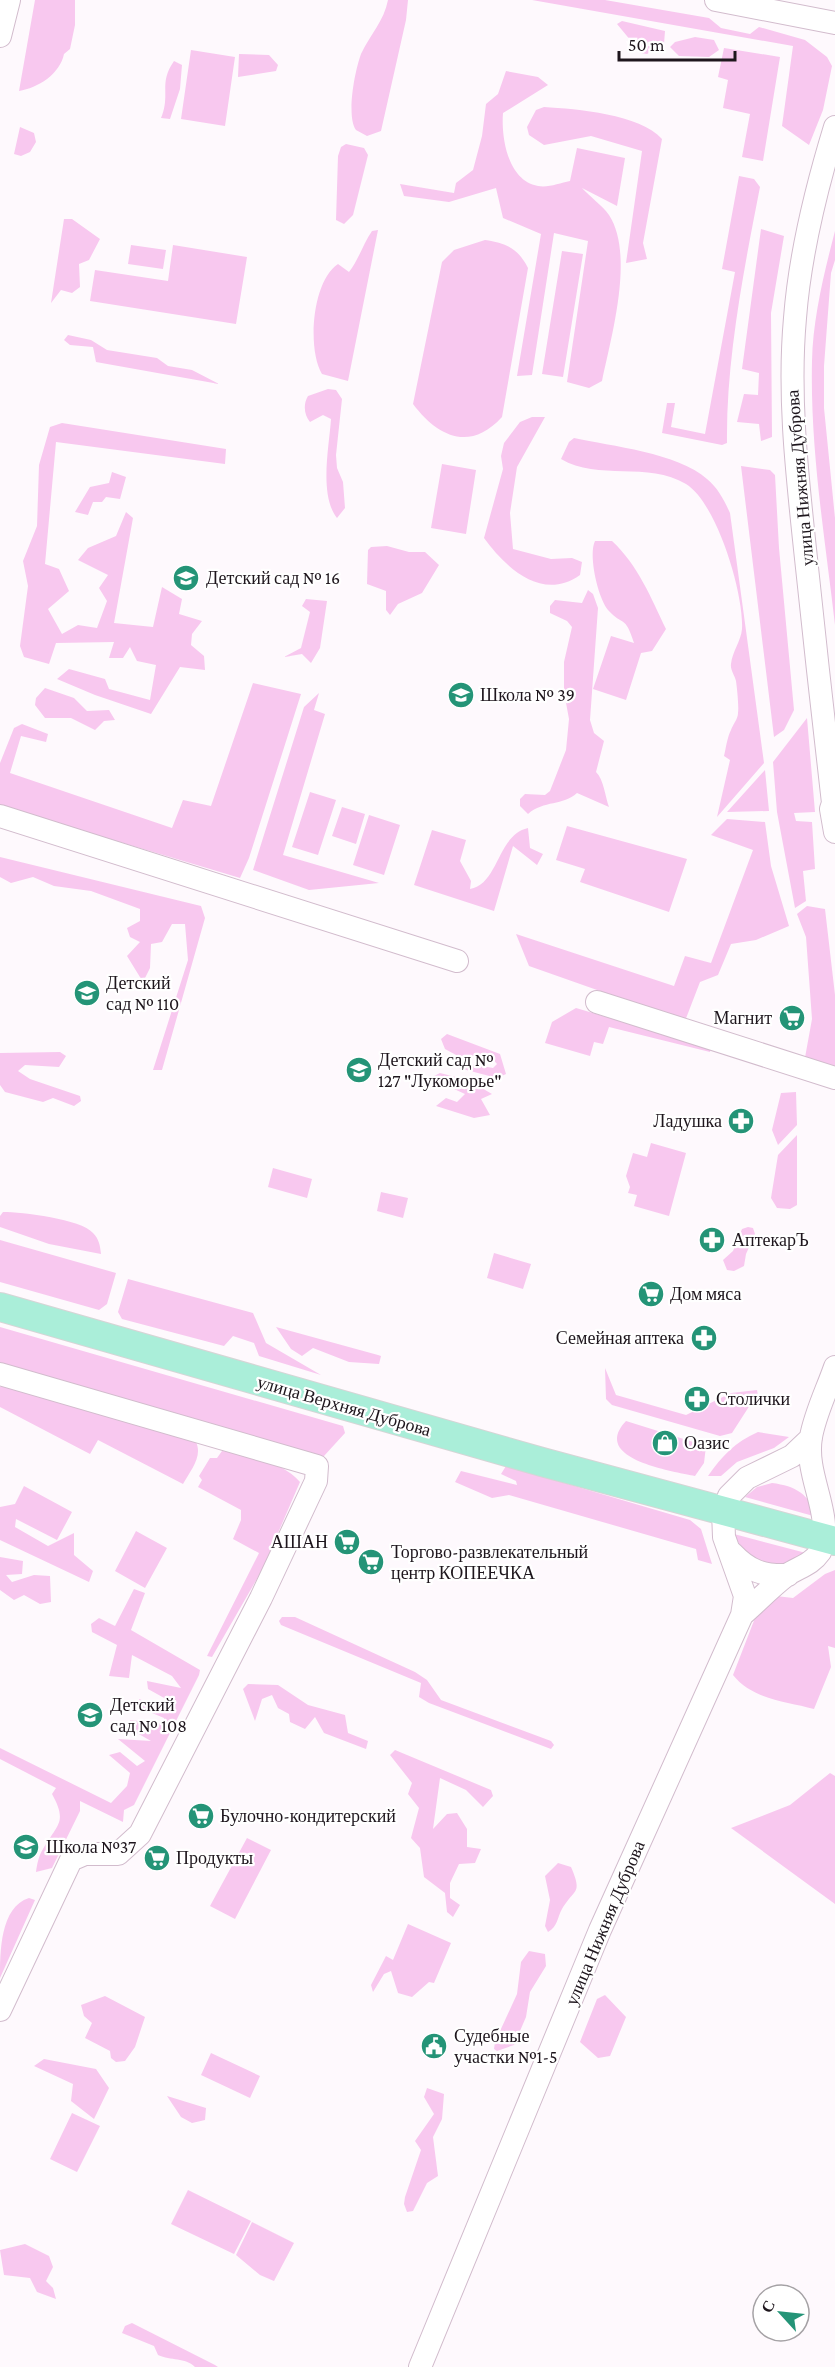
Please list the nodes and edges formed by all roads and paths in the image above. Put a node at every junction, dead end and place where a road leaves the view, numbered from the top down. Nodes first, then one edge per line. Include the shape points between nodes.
1 (9, 0) edge
2 (716, 0) edge
3 (835, 23) edge
4 (0, 35) edge
5 (835, 127) edge
6 (834, 804) edge
7 (0, 816) edge
8 (835, 832) edge
9 (458, 961) dead end
10 (597, 1002) dead end
11 (835, 1078) edge
12 (0, 1307) edge
13 (835, 1367) edge
14 (0, 1374) edge
15 (811, 1438) junction
16 (754, 1475) junction
17 (688, 1503) junction
18 (829, 1525) edge
19 (726, 1534) junction
20 (797, 1570) junction
21 (742, 1615) junction
22 (0, 2010) edge
23 (420, 2367) edge

1 - 4 street
2 - 3 street
5 - 6 street, улица Нижняя Дуброва via 816,190 805,251 795,317 792,386 797,467
6 - 8 street, улица Нижняя Дуброва via 831,809
7 - 9 street
10 - 11 street
12 - 17 main road, улица Верхняя Дуброва
13 - 15 street
14 - 22 street via 317,1466 316,1481 261,1598 140,1834 118,1854 85,1854 71,1860
15 - 16 street via 792,1456
15 - 18 street via 812,1466
16 - 17 street
16 - 18 street via 785,1470 805,1478
16 - 19 street via 729,1496
17 - 19 main road, улица Верхняя Дуброва
18 - 19 main road, улица Верхняя Дуброва
18 - 20 street, улица Нижняя Дуброва via 822,1550
19 - 20 street, улица Верхняя Дуброва via 744,1566 760,1574
19 - 21 street, улица Нижняя Дуброва via 745,1596
20 - 21 street, улица Нижняя Дуброва
21 - 23 street, улица Нижняя Дуброва via 600,1930

